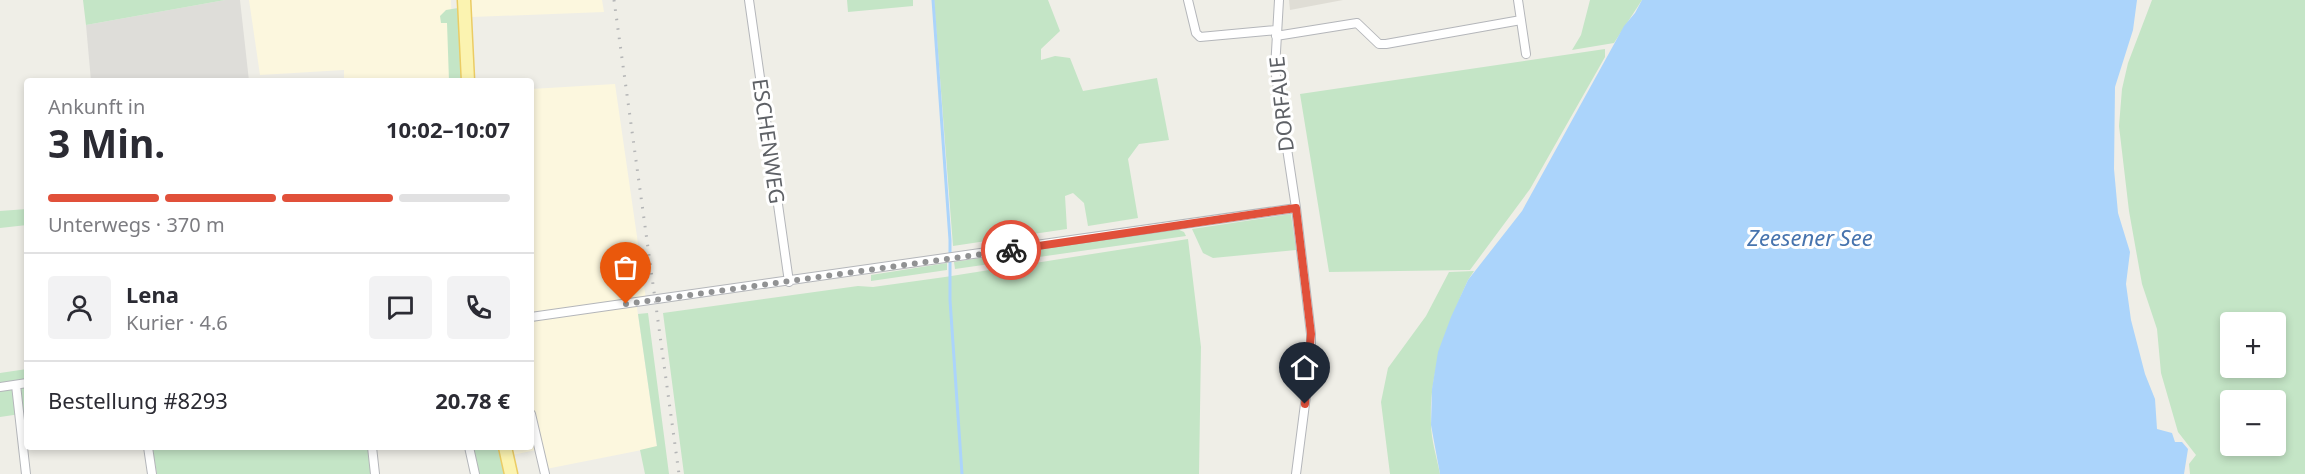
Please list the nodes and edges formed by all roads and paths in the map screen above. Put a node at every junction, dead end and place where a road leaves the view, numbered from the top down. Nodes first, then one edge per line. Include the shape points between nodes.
1 (464, 0) edge
2 (749, 0) edge
3 (1188, 0) edge
4 (1279, 0) edge
5 (1518, 0) edge
6 (1521, 20) junction
7 (1276, 33) junction
8 (1526, 54) dead end
9 (468, 78) edge
10 (1296, 208) junction
11 (789, 282) junction
12 (534, 317) edge
13 (24, 384) edge
14 (16, 385) junction
15 (0, 387) edge
16 (534, 428) edge
17 (148, 450) edge
18 (372, 450) edge
19 (470, 450) edge
20 (506, 450) edge
21 (26, 474) edge
22 (152, 474) edge
23 (375, 474) edge
24 (475, 474) edge
25 (511, 474) edge
26 (544, 474) edge
27 (1296, 474) edge

1 - 9 main road
2 - 11 street, ESCHENWEG
3 - 7 street via 1200,37
4 - 7 street, DORFAUE
5 - 6 street
6 - 7 street via 1386,44 1379,44 1357,23
6 - 8 street
7 - 10 street, DORFAUE via 1275,69
10 - 11 street
10 - 27 street, DORFAUE via 1311,334
11 - 12 street
13 - 14 street
14 - 15 street
14 - 21 street
16 - 26 street
17 - 22 street
18 - 23 street
19 - 24 street
20 - 25 main road

